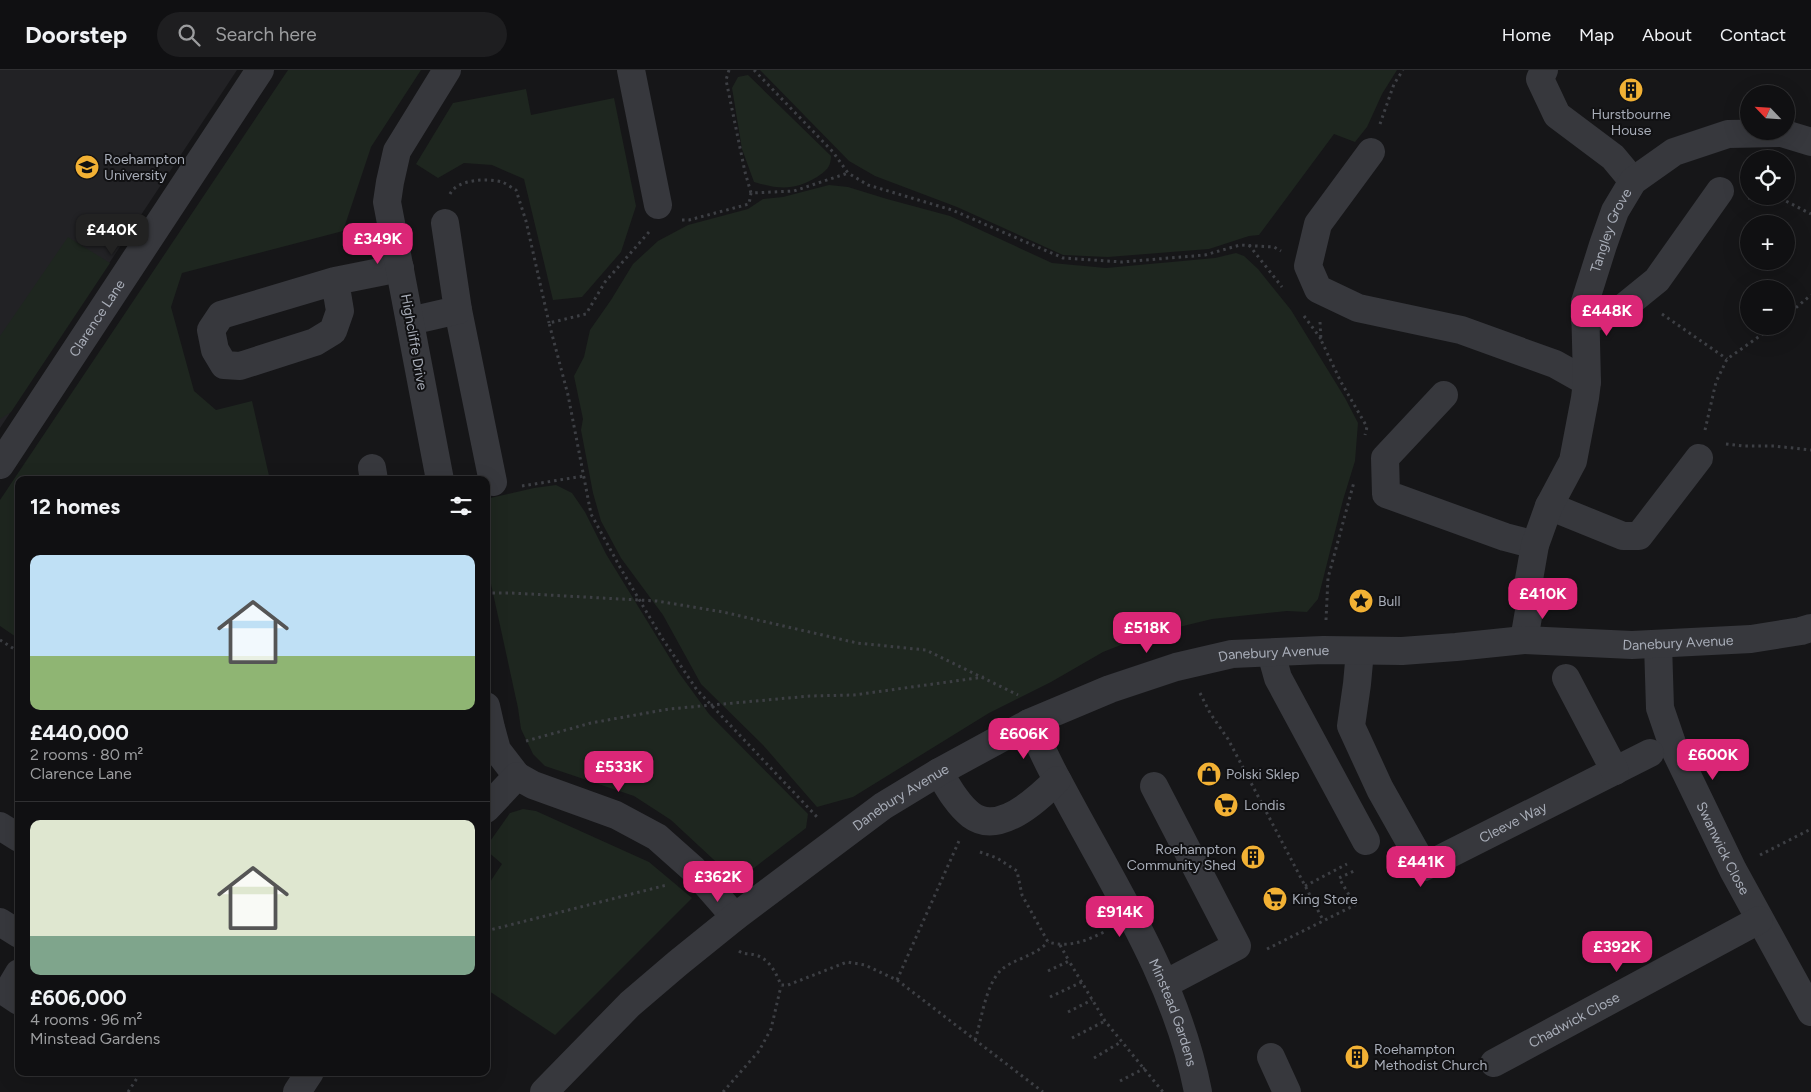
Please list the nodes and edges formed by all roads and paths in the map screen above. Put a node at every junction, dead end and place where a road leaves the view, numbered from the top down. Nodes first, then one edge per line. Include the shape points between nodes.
1 (260, 70) edge
2 (447, 70) edge
3 (631, 70) edge
4 (729, 70) edge
5 (754, 70) edge
6 (1403, 70) edge
7 (1544, 70) edge
8 (1811, 142) edge
9 (1371, 152) joint
10 (848, 173) junction
11 (1633, 181) junction
12 (1720, 191) joint
13 (751, 193) junction
14 (1811, 214) edge
15 (663, 217) junction
16 (445, 223) joint
17 (400, 268) junction
18 (1313, 277) junction
19 (335, 281) dead end
20 (1811, 295) edge
21 (1636, 296) junction
22 (1795, 308) edge
23 (458, 310) junction
24 (1585, 320) junction
25 (410, 321) junction
26 (549, 323) junction
27 (1761, 335) edge
28 (1727, 359) junction
29 (1587, 382) junction
30 (1444, 395) dead end
31 (1365, 436) dead end
32 (1701, 449) junction
33 (1811, 450) edge
34 (0, 465) edge
35 (1356, 473) dead end
36 (439, 476) edge
37 (584, 476) junction
38 (493, 482) joint
39 (1549, 506) junction
40 (1535, 545) junction
41 (490, 593) edge
42 (640, 600) junction
43 (1326, 625) dead end
44 (1811, 628) edge
45 (0, 640) edge
46 (1524, 640) junction
47 (1658, 644) junction
48 (15, 649) edge
49 (1360, 651) junction
50 (1271, 653) junction
51 (1191, 664) junction
52 (985, 677) junction
53 (1566, 678) dead end
54 (711, 705) junction
55 (1027, 711) junction
56 (490, 724) edge
57 (497, 750) junction
58 (1650, 753) dead end
59 (1615, 770) junction
60 (939, 772) junction
61 (517, 776) junction
62 (1057, 780) junction
63 (1154, 786) dead end
64 (490, 805) edge
65 (972, 816) junction
66 (822, 823) dead end
67 (0, 826) edge
68 (1811, 829) edge
69 (15, 835) edge
70 (1366, 841) dead end
71 (958, 844) junction
72 (966, 847) dead end
73 (974, 850) dead end
74 (693, 869) junction
75 (1357, 869) dead end
76 (1733, 870) junction
77 (735, 917) junction
78 (1133, 917) junction
79 (1759, 920) junction
80 (1323, 921) junction
81 (0, 922) edge
82 (490, 930) edge
83 (15, 931) edge
84 (1048, 942) junction
85 (1060, 945) junction
86 (735, 947) dead end
87 (1266, 950) dead end
88 (1069, 962) junction
89 (1048, 971) dead end
90 (15, 979) edge
91 (897, 980) junction
92 (1082, 982) junction
93 (1165, 984) junction
94 (781, 985) junction
95 (1050, 997) dead end
96 (15, 999) edge
97 (1092, 1000) junction
98 (1068, 1012) dead end
99 (1811, 1012) edge
100 (1105, 1021) junction
101 (1072, 1038) dead end
102 (975, 1040) junction
103 (1121, 1042) junction
104 (1271, 1056) dead end
105 (1094, 1058) dead end
106 (1494, 1063) dead end
107 (1145, 1068) junction
108 (138, 1076) edge
109 (307, 1076) edge
110 (1120, 1082) dead end
111 (128, 1092) edge
112 (297, 1092) edge
113 (544, 1092) edge
114 (723, 1092) edge
115 (1043, 1092) edge
116 (1163, 1092) edge
117 (1198, 1092) edge
118 (1287, 1092) edge

1 - 34 street, Clarence Lane
2 - 17 street, Highcliffe Drive via 397,151 387,202
3 - 15 street
4 - 13 path via 726,80
5 - 10 path
6 - 9 path via 1394,84
7 - 11 street via 1540,79 1557,115 1614,157
8 - 11 street, Tangley Grove via 1782,133 1728,134 1674,152
9 - 18 street via 1318,224
10 - 13 path via 794,191
10 - 18 path via 868,185 952,210 1063,258 1131,261 1205,255 1240,245 1274,247
11 - 24 street, Tangley Grove via 1615,211 1603,245 1585,302
12 - 14 path via 1747,198 1780,198
12 - 21 street via 1657,280
13 - 15 path via 748,204 689,220
15 - 26 path via 605,282 586,314
16 - 23 street
16 - 26 path via 445,204 452,189 464,182 501,182 516,190
17 - 19 street
17 - 25 street, Highcliffe Drive
18 - 29 street via 1358,308 1462,330 1556,364
18 - 31 path via 1321,340 1367,427
20 - 22 path
21 - 24 street via 1620,310
21 - 28 path
23 - 25 street
23 - 38 street
24 - 29 street, Tangley Grove
25 - 36 street, Highcliffe Drive
26 - 37 path
27 - 28 path
28 - 32 path via 1716,382
29 - 39 street, Tangley Grove via 1573,460
30 - 40 street via 1385,458 1386,494
32 - 33 path via 1774,446
32 - 39 street via 1639,536 1622,536
35 - 43 path via 1328,578
37 - 38 path via 499,490
37 - 42 path via 591,514
39 - 40 street, Tangley Grove
40 - 46 street, Tangley Grove
41 - 42 path
42 - 52 path via 723,612 857,643 926,650
42 - 54 path via 697,690
44 - 47 street, Danebury Avenue via 1751,639
45 - 48 path
46 - 47 street, Danebury Avenue via 1604,645
46 - 49 street, Danebury Avenue via 1447,648
47 - 76 street, Swanwick Close via 1660,708 1673,746
49 - 50 street, Danebury Avenue
49 - 59 street, Cleeve Way via 1350,726 1424,867
50 - 51 street, Danebury Avenue via 1232,654
50 - 70 street via 1278,678
51 - 55 street, Danebury Avenue
51 - 80 path via 1210,713 1228,739
52 - 54 path via 854,695
52 - 55 path
53 - 59 street
54 - 57 path via 591,723
54 - 66 path
55 - 60 street, Danebury Avenue
55 - 62 street, Minstead Gardens
56 - 57 street
57 - 61 street
58 - 59 street, Cleeve Way
60 - 65 street via 952,794
60 - 77 street, Danebury Avenue via 883,806
61 - 64 street
61 - 74 street via 532,785 616,815 657,837
62 - 65 street via 1016,814 991,822
62 - 78 street, Minstead Gardens
63 - 93 street via 1237,946
65 - 71 path
67 - 69 street
68 - 76 path
71 - 72 path
71 - 91 path
73 - 84 path via 997,858 1017,871 1022,895
74 - 77 street
74 - 82 path via 683,880 658,888
75 - 80 path via 1339,878 1355,905
76 - 79 street, Swanwick Close
77 - 113 street, Danebury Avenue via 630,1004
78 - 85 path via 1091,938
78 - 93 street, Minstead Gardens
79 - 99 street, Swanwick Close
79 - 106 street, Chadwick Close
80 - 87 path
81 - 83 street
84 - 85 path
84 - 102 path via 1001,970 990,986
85 - 88 path
86 - 94 path via 741,953 757,955 773,967
88 - 89 path
88 - 92 path
90 - 96 street via 6,993
91 - 94 path via 865,965 847,962
91 - 102 path
92 - 95 path
92 - 97 path
93 - 117 street, Minstead Gardens
94 - 114 path via 771,1029 758,1052
97 - 98 path
97 - 100 path
100 - 101 path
100 - 103 path
102 - 115 path
103 - 105 path
103 - 107 path
104 - 118 street
107 - 110 path
107 - 116 path
108 - 111 path
109 - 112 street

